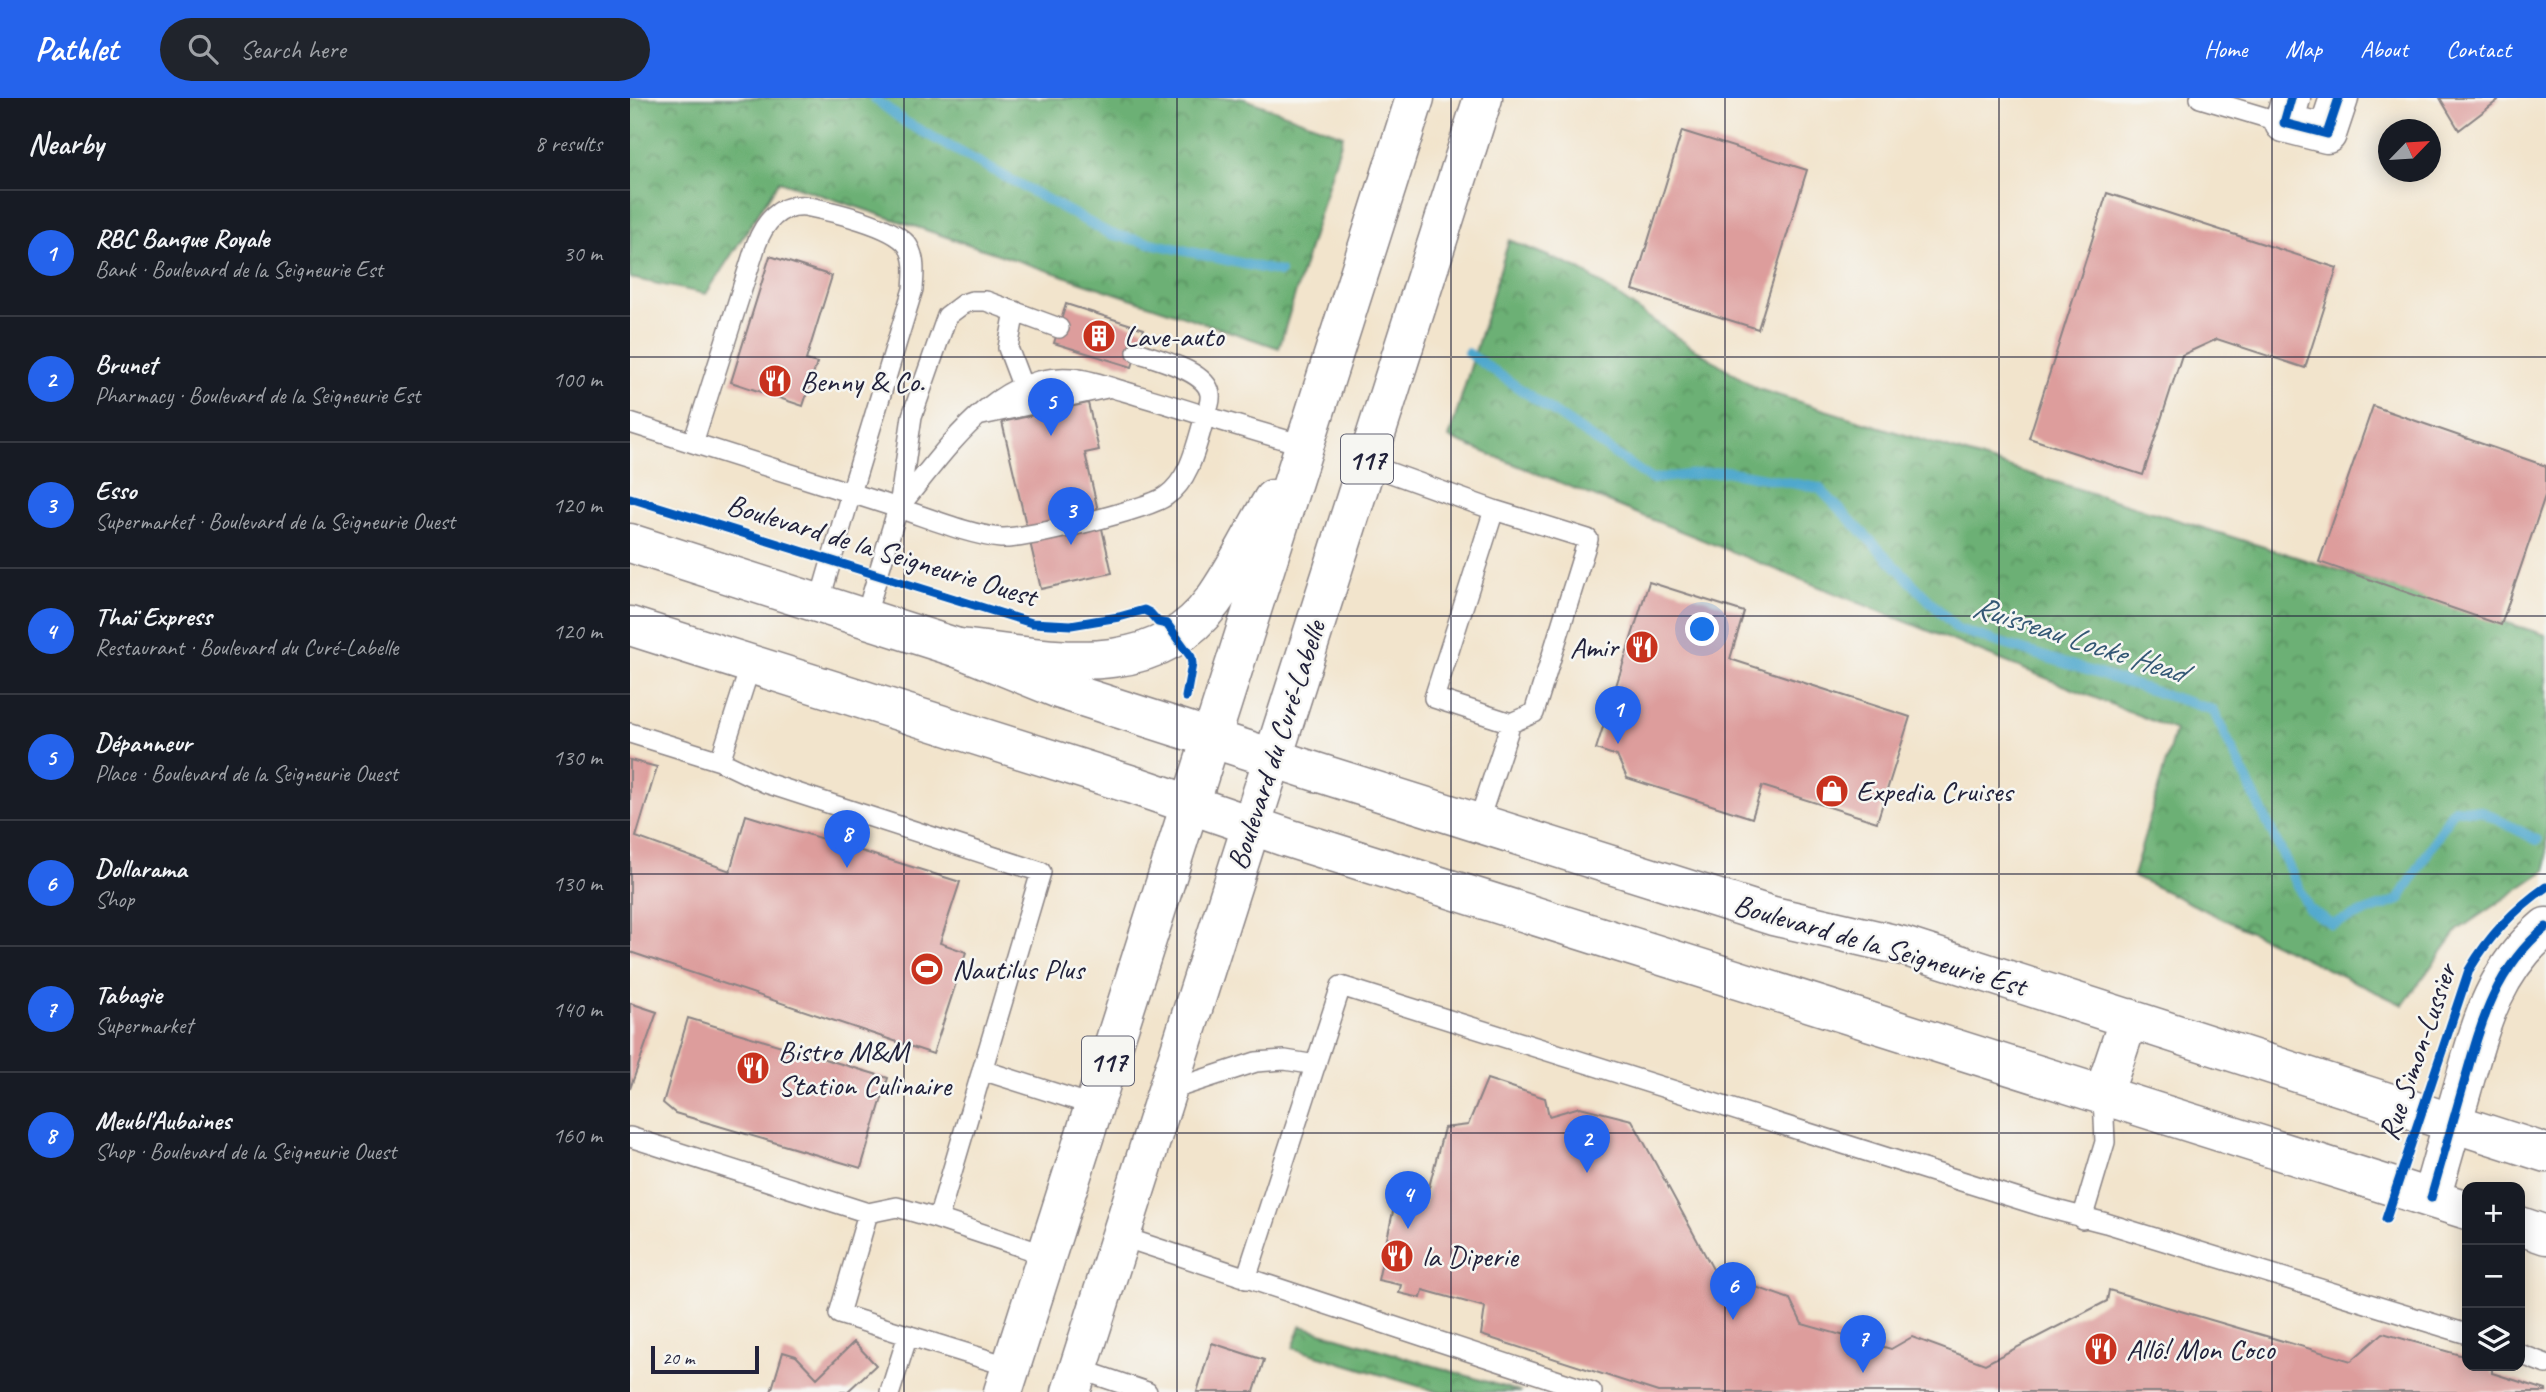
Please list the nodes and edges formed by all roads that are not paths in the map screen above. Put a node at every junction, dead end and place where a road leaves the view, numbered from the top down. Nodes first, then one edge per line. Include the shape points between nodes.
1 (1415, 98) edge
2 (1483, 98) edge
3 (2200, 98) edge
4 (2339, 98) edge
5 (2288, 110) edge
6 (1015, 311) junction
7 (1059, 328) dead end
8 (1137, 352) dead end
9 (1022, 385) junction
10 (1111, 387) junction
11 (978, 416) junction
12 (1205, 416) junction
13 (630, 423) edge
14 (693, 443) junction
15 (1306, 446) junction
16 (1366, 464) junction
17 (850, 493) junction
18 (898, 509) junction
19 (1494, 510) junction
20 (630, 543) edge
21 (819, 603) junction
22 (865, 618) junction
23 (630, 626) edge
24 (958, 648) junction
25 (751, 664) junction
26 (1511, 723) junction
27 (630, 733) edge
28 (1213, 738) junction
29 (1272, 757) junction
30 (720, 761) junction
31 (1190, 804) junction
32 (1478, 823) junction
33 (1250, 826) junction
34 (2541, 940) edge
35 (2129, 1018) junction
36 (1316, 1065) junction
37 (982, 1070) junction
38 (1166, 1092) junction
39 (2103, 1095) junction
40 (1095, 1106) junction
41 (2452, 1124) junction
42 (630, 1138) edge
43 (2546, 1153) edge
44 (2431, 1198) junction
45 (2462, 1208) edge
46 (868, 1213) junction
47 (938, 1219) junction
48 (2082, 1219) junction
49 (2525, 1228) edge
50 (2546, 1235) edge
51 (1120, 1236) junction
52 (1046, 1255) junction
53 (1246, 1279) junction
54 (2462, 1332) edge
55 (908, 1335) junction
56 (2525, 1356) edge
57 (2546, 1364) edge
58 (1007, 1380) edge
59 (1075, 1380) edge
60 (890, 1392) edge
61 (1147, 1392) edge
62 (1592, 1392) edge

1 - 15 main road, Boulevard du Curé-Labelle / 117
2 - 16 main road, Boulevard du Curé-Labelle / 117
3 - 5 lane
4 - 5 main road via 2327,134
6 - 7 lane
6 - 9 lane via 1008,348
6 - 18 lane via 972,300 947,316 912,416
8 - 12 lane via 1202,379 1210,395
9 - 10 lane via 1068,377
9 - 11 lane
10 - 11 lane
10 - 12 lane
11 - 18 lane
12 - 15 lane
12 - 18 lane via 1192,460 1175,487 1167,496 1135,510 1002,538
13 - 14 lane
14 - 17 lane
14 - 17 lane via 761,231 778,213 795,205 818,208 897,235 911,252 915,272
15 - 24 main road via 1212,603 1176,636 1113,660
15 - 28 main road, Boulevard du Curé-Labelle / 117
16 - 19 lane
16 - 29 main road, Boulevard du Curé-Labelle / 117
17 - 18 lane
17 - 21 lane
18 - 22 lane
19 - 26 lane via 1434,698
19 - 26 lane via 1588,540 1534,713
20 - 21 main road
21 - 22 main road
22 - 24 main road
23 - 25 main road
24 - 28 main road via 1061,690
25 - 30 lane
25 - 31 main road
26 - 32 lane
27 - 30 lane
28 - 29 main road, Boulevard de la Seigneurie Est
28 - 31 main road, Boulevard du Curé-Labelle / 117
29 - 32 main road, Boulevard de la Seigneurie Est
29 - 33 main road, Boulevard du Curé-Labelle / 117
30 - 37 lane via 766,783 1041,872
31 - 33 main road
31 - 40 main road, Boulevard du Curé-Labelle / 117
32 - 35 main road, Boulevard de la Seigneurie Est via 1773,916 1903,946
33 - 38 main road, Boulevard du Curé-Labelle / 117
33 - 39 main road
34 - 41 main road, Rue Simon-Lussier via 2504,973 2489,1003
35 - 39 main road
35 - 41 main road, Boulevard de la Seigneurie Est
36 - 38 lane via 1256,1062
36 - 48 lane via 1341,986
36 - 53 lane
37 - 40 lane
37 - 47 lane
38 - 51 main road, Boulevard du Curé-Labelle / 117
39 - 44 main road
39 - 48 lane via 2105,1142
40 - 52 main road, Boulevard du Curé-Labelle / 117
41 - 43 main road, Boulevard de la Seigneurie Est
41 - 44 main road, Rue Simon-Lussier
42 - 46 lane
44 - 45 main road
46 - 47 lane via 897,1207
46 - 55 lane via 839,1314
47 - 52 lane
48 - 54 lane
49 - 50 main road
51 - 53 lane
51 - 59 main road, Boulevard du Curé-Labelle / 117
52 - 58 main road, Boulevard du Curé-Labelle / 117
53 - 62 lane
55 - 58 lane
55 - 60 lane
56 - 57 lane
59 - 61 lane

